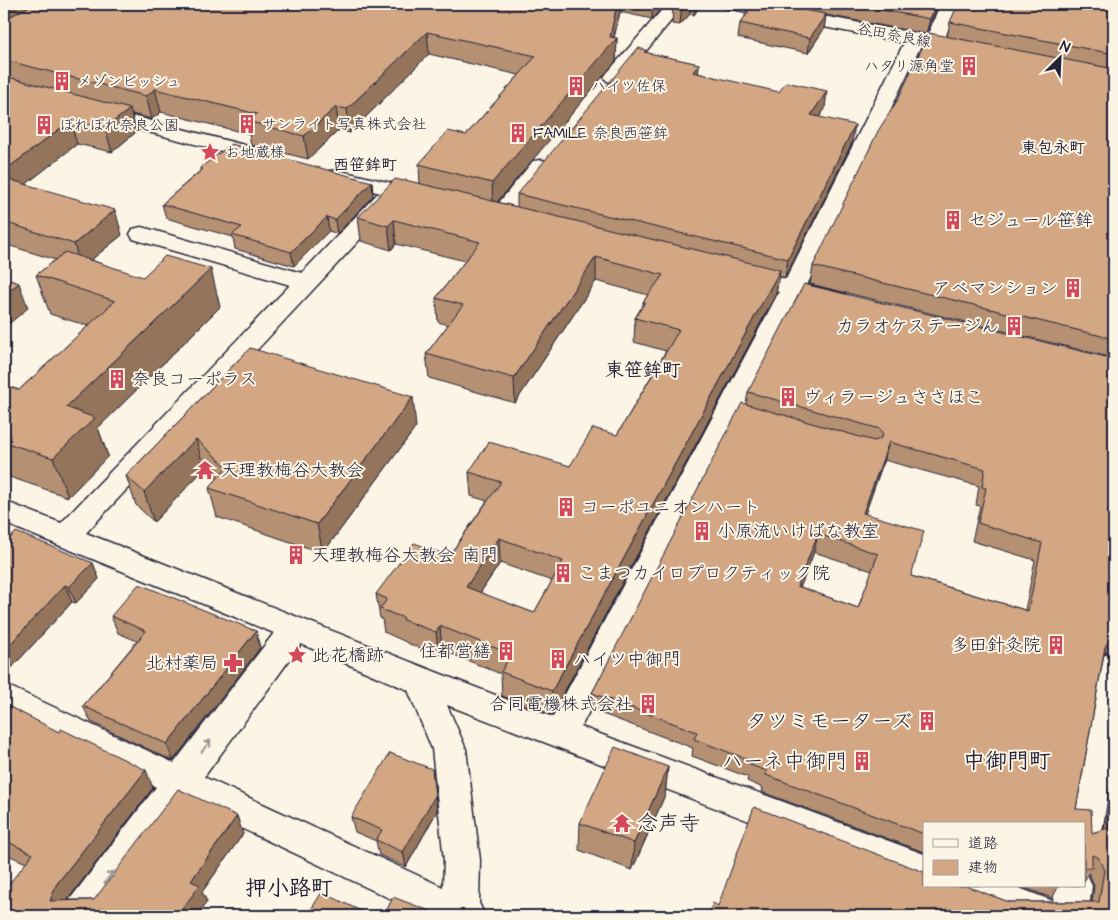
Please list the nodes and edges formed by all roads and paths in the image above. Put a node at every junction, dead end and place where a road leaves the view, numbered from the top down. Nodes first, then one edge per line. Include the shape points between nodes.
1 (676, 4) edge
2 (732, 4) edge
3 (949, 4) edge
4 (925, 41) junction
5 (982, 52) edge
6 (600, 95) edge
7 (78, 108) edge
8 (556, 148) edge
9 (287, 162) edge
10 (316, 170) edge
11 (393, 190) junction
12 (442, 202) edge
13 (526, 222) edge
14 (141, 234) dead end
15 (725, 272) edge
16 (307, 282) junction
17 (793, 289) junction
18 (860, 305) edge
19 (4, 512) edge
20 (65, 536) junction
21 (296, 628) junction
22 (1114, 665) edge
23 (420, 681) junction
24 (4, 698) edge
25 (560, 735) junction
26 (179, 782) junction
27 (1086, 822) edge
28 (923, 871) edge
29 (971, 888) edge
30 (1074, 888) edge
31 (463, 915) edge
32 (80, 916) edge
33 (1047, 916) edge
34 (1069, 916) edge

1 - 6 street
2 - 4 street, 谷田奈良線
3 - 4 street
4 - 5 street, 谷田奈良線
4 - 17 street
7 - 9 street
8 - 13 street via 490,214
10 - 11 street
11 - 12 street
11 - 16 street
14 - 16 street
15 - 17 street
16 - 20 street
17 - 18 street
17 - 25 street
19 - 20 street
20 - 21 street
21 - 23 street
26 -> 21 street
22 - 27 street
23 - 25 street
23 - 31 street via 449,749 462,860
24 - 26 street
25 - 28 street
26 - 31 street
32 -> 26 street
29 - 33 street
30 - 34 street

